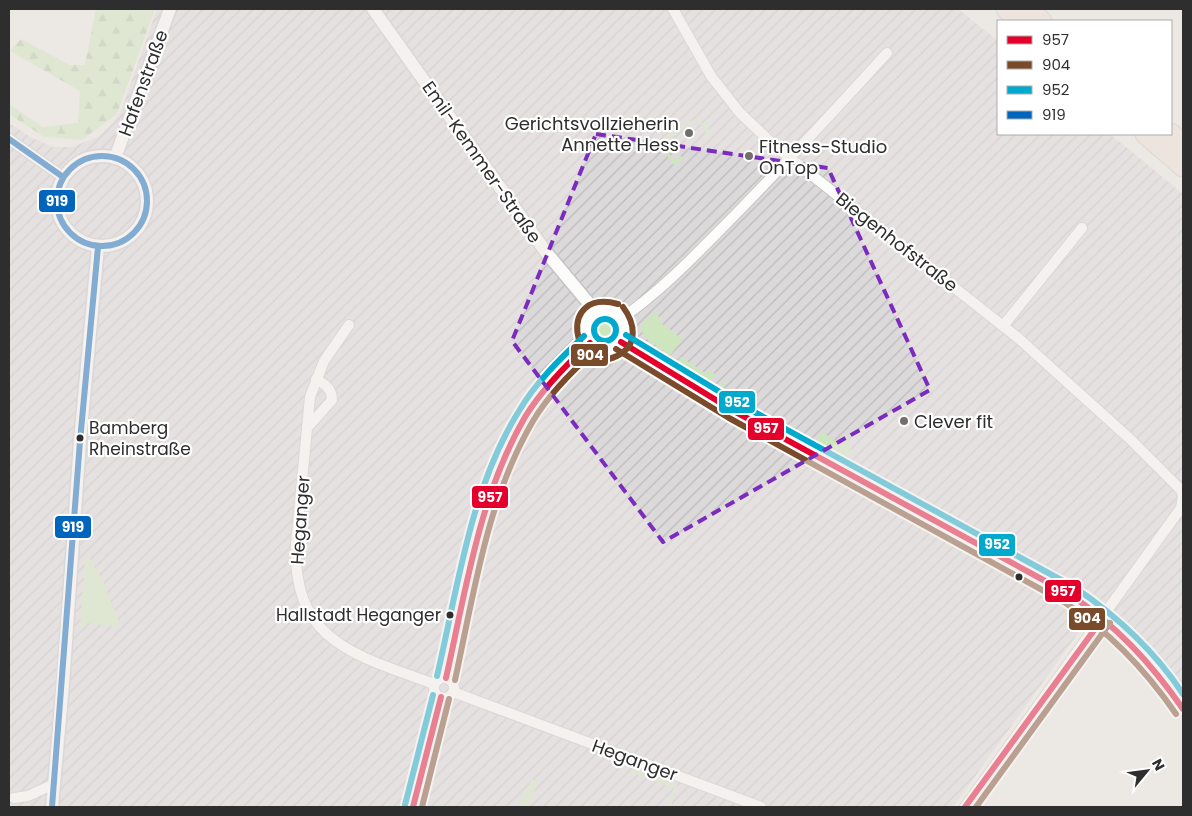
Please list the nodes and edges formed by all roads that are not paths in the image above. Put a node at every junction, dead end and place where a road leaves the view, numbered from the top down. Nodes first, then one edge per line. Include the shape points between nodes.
1 (170, 9) edge
2 (373, 9) edge
3 (673, 9) edge
4 (1006, 9) edge
5 (1029, 9) edge
6 (1019, 20) edge
7 (1041, 20) edge
8 (888, 53) dead end
9 (1172, 134) edge
10 (1146, 135) edge
11 (9, 139) edge
12 (1183, 144) edge
13 (115, 158) junction
14 (790, 158) junction
15 (1183, 167) edge
16 (63, 177) junction
17 (1082, 228) dead end
18 (98, 246) junction
19 (596, 312) junction
20 (622, 318) junction
21 (349, 325) dead end
22 (1003, 326) junction
23 (621, 342) junction
24 (590, 343) junction
25 (316, 379) junction
26 (307, 428) junction
27 (1183, 496) edge
28 (1103, 618) junction
29 (446, 678) junction
30 (434, 684) junction
31 (453, 692) junction
32 (441, 698) junction
33 (1183, 709) edge
34 (54, 784) junction
35 (11, 797) edge
36 (25, 807) edge
37 (52, 807) edge
38 (414, 807) edge
39 (761, 807) edge
40 (965, 807) edge

1 - 13 street, Hafenstraße
2 - 19 street, Emil-Kemmer-Straße via 546,252
3 - 14 street, Biegenhofstraße via 726,96 748,121
4 - 6 highway
5 - 7 highway
8 - 14 street
9 - 12 highway
10 - 15 highway
11 - 16 street
13 - 16 street via 92,156 70,168
13 - 18 street via 127,163 140,178 147,196 146,210 142,222 124,241 112,246
14 - 20 street via 671,279
14 - 22 street, Biegenhofstraße
16 - 18 street via 56,202 58,216 74,237
17 - 22 street
18 - 34 street
19 - 20 street via 610,310
19 - 24 street via 588,318 585,327
20 - 23 street via 625,331
21 - 25 street, Heganger via 324,361
22 - 27 street, Biegenhofstraße via 1130,439 1176,484
23 - 24 street via 609,350 596,348
23 - 28 street via 757,424 1029,572
24 - 29 street via 534,404 501,465
25 - 26 street, Heganger via 310,397
25 - 26 street via 325,384 332,400
26 - 30 street, Heganger via 295,564 303,601 320,628 346,649
27 - 28 street via 1181,508
28 - 33 street via 1138,652
28 - 40 street
29 - 30 street via 438,679
29 - 31 street via 452,682
30 - 32 street via 434,691
31 - 32 street
31 - 39 street, Heganger
32 - 38 street
34 - 35 street via 28,796
34 - 37 street
35 - 36 street

